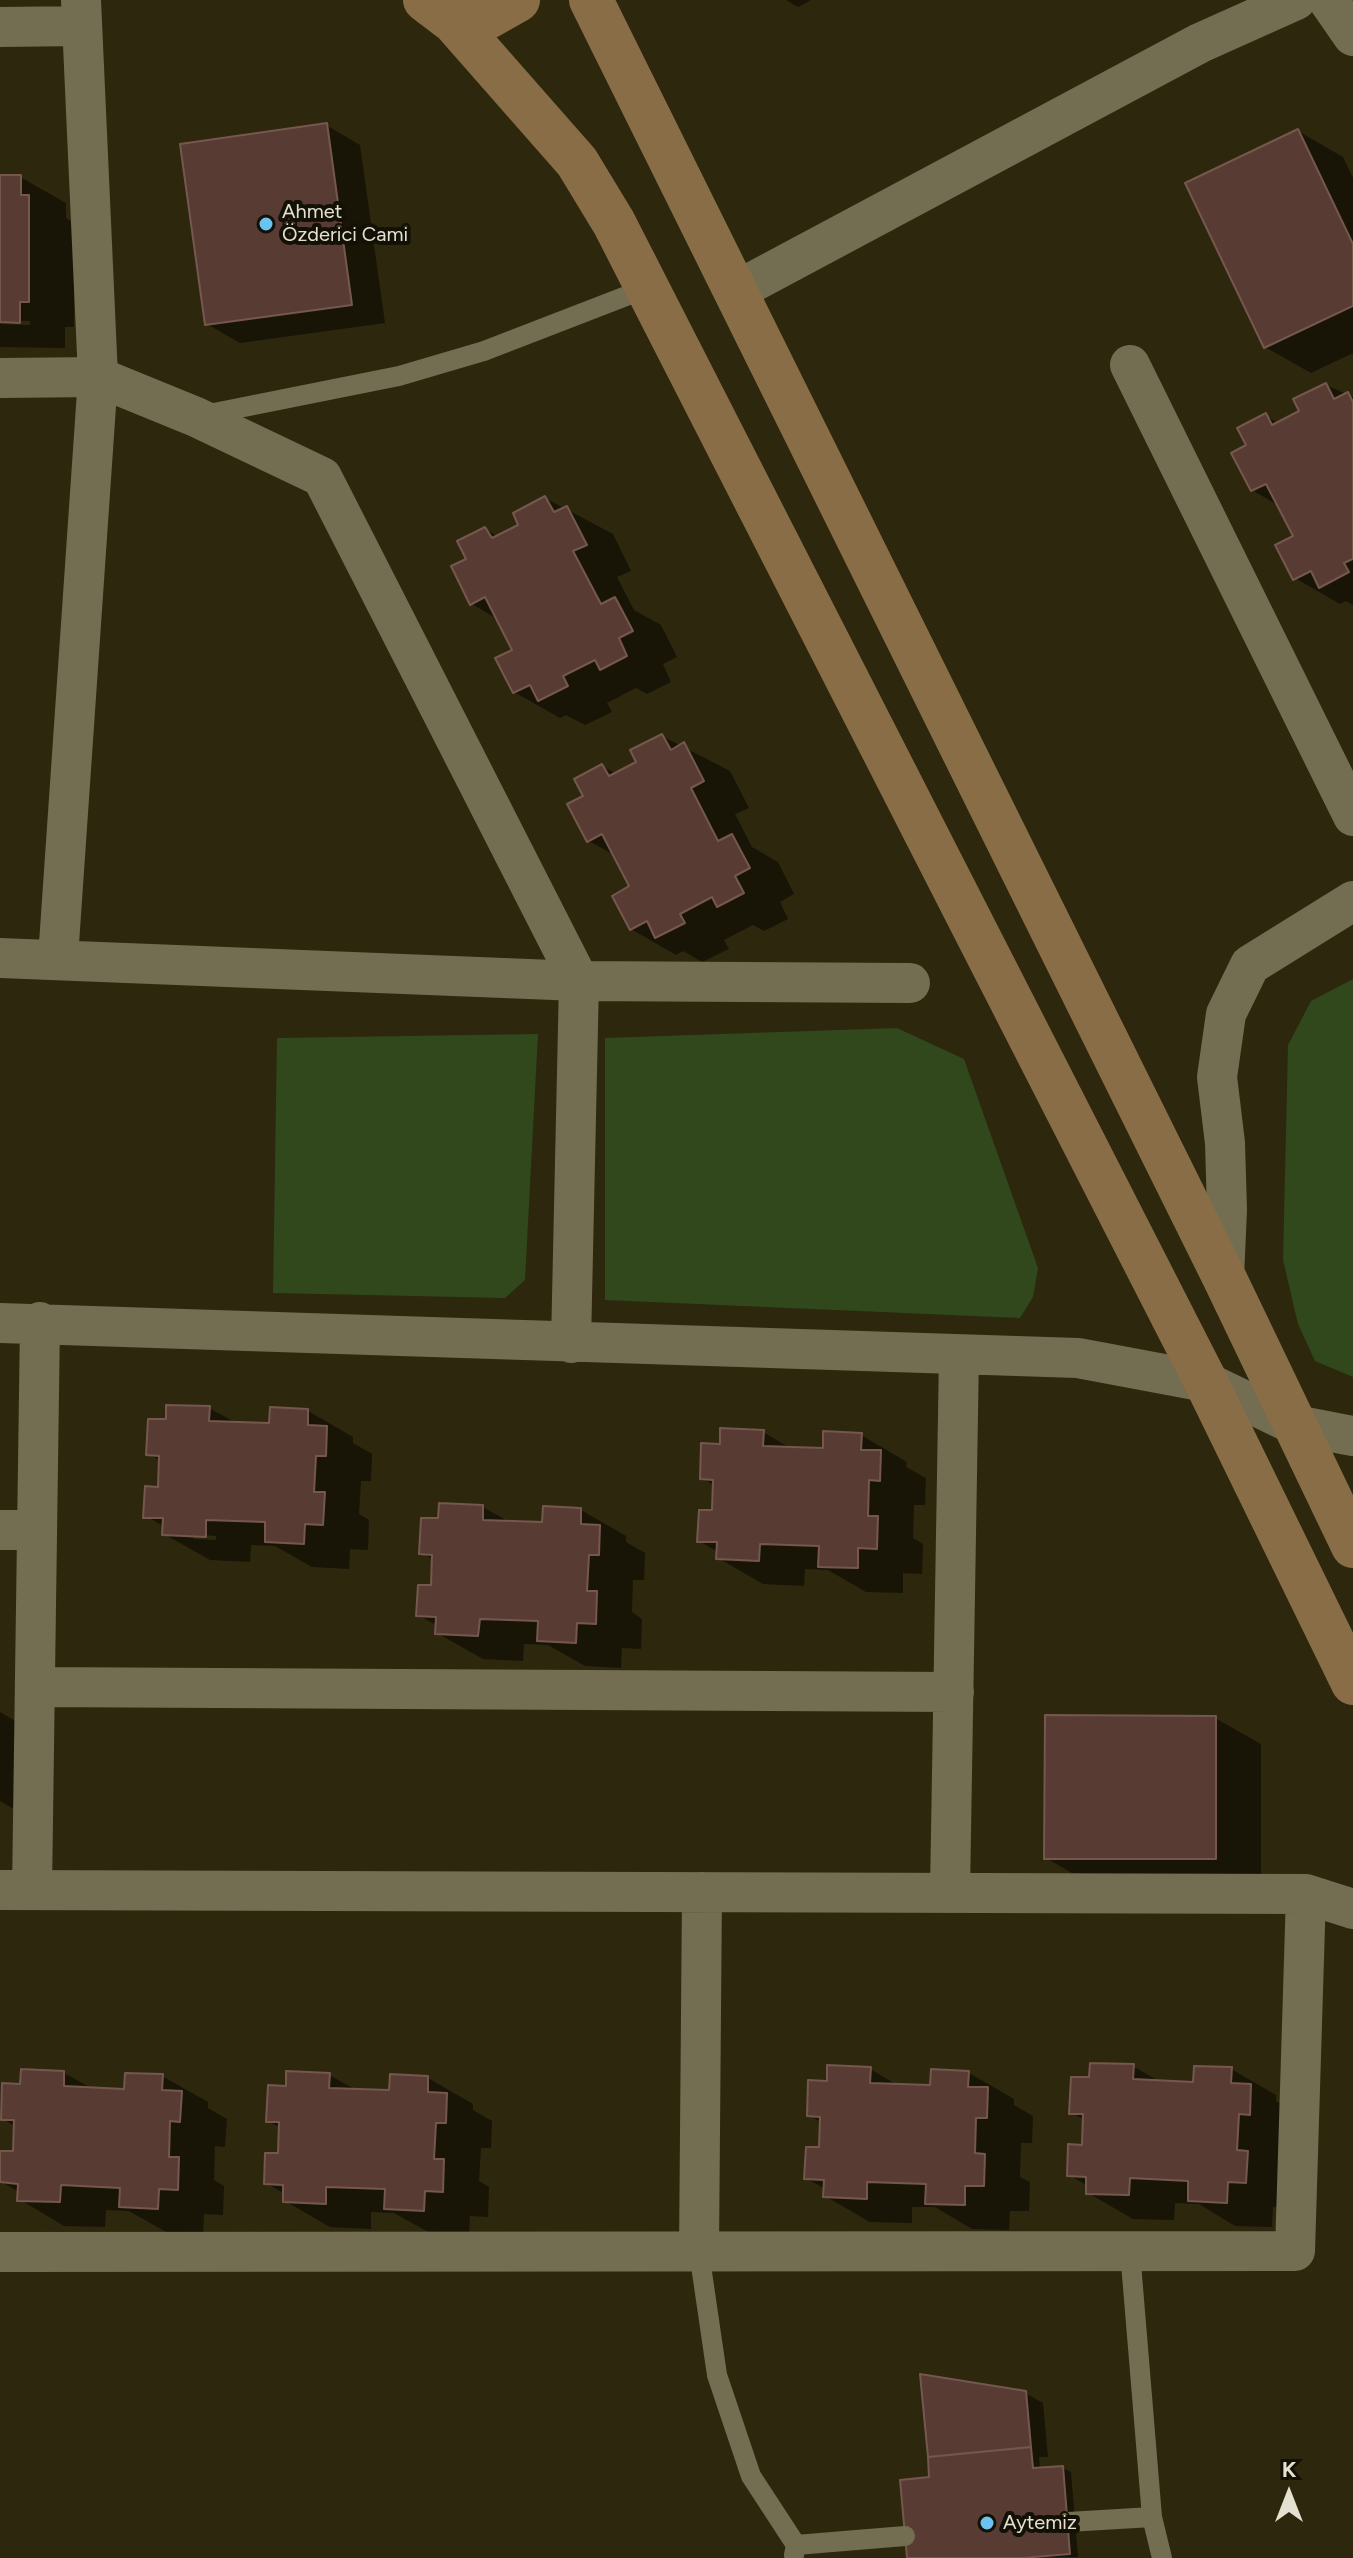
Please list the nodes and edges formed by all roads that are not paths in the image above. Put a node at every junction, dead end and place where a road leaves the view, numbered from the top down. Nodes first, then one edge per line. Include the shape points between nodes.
1 (518, 0) edge
2 (591, 0) edge
3 (1296, 0) edge
4 (1328, 0) edge
5 (440, 11) edge
6 (82, 13) edge
7 (0, 27) edge
8 (1353, 36) edge
9 (647, 288) junction
10 (736, 291) junction
11 (1130, 365) dead end
12 (98, 377) junction
13 (0, 378) edge
14 (196, 417) junction
15 (1353, 816) edge
16 (1353, 901) edge
17 (0, 958) edge
18 (58, 958) junction
19 (579, 981) junction
20 (910, 983) dead end
21 (1224, 1277) junction
22 (40, 1322) junction
23 (0, 1323) edge
24 (571, 1343) junction
25 (959, 1355) junction
26 (1206, 1382) junction
27 (1295, 1425) junction
28 (1353, 1436) edge
29 (18, 1530) edge
30 (1353, 1546) edge
31 (1353, 1683) edge
32 (35, 1687) junction
33 (954, 1692) junction
34 (16, 1890) edge
35 (702, 1892) junction
36 (950, 1892) junction
37 (1306, 1894) junction
38 (1353, 1909) edge
39 (1130, 2251) junction
40 (0, 2252) edge
41 (699, 2252) junction
42 (1152, 2517) junction
43 (1068, 2522) dead end
44 (905, 2536) dead end
45 (795, 2552) edge
46 (1162, 2558) edge

1 - 5 main road via 488,17
2 - 10 main road
3 - 10 street via 1200,43
4 - 8 street
5 - 9 main road via 577,162
6 - 7 street
6 - 12 street
9 - 14 lane via 497,347 399,376
9 - 26 main road
10 - 21 main road
11 - 15 street
12 - 13 street
12 - 14 street
12 - 18 street
14 - 19 street via 322,477
16 - 21 street via 1250,965 1226,1014 1217,1077 1226,1157
17 - 18 street
18 - 19 street
19 - 20 street
19 - 24 street
21 - 27 main road
22 - 23 street
22 - 24 street
22 - 29 street
24 - 25 street
25 - 26 street via 1078,1358
25 - 33 street
26 - 27 street
26 - 31 main road
27 - 28 street
27 - 30 main road
29 - 32 street
32 - 33 street
32 - 34 street
33 - 36 street
34 - 35 street
35 - 36 street
35 - 41 street
36 - 37 street
37 - 38 street
37 - 39 street via 1295,2251
39 - 41 street
39 - 42 lane
40 - 41 street
41 - 45 lane via 717,2375 751,2476
42 - 43 lane
42 - 46 lane
44 - 45 lane

